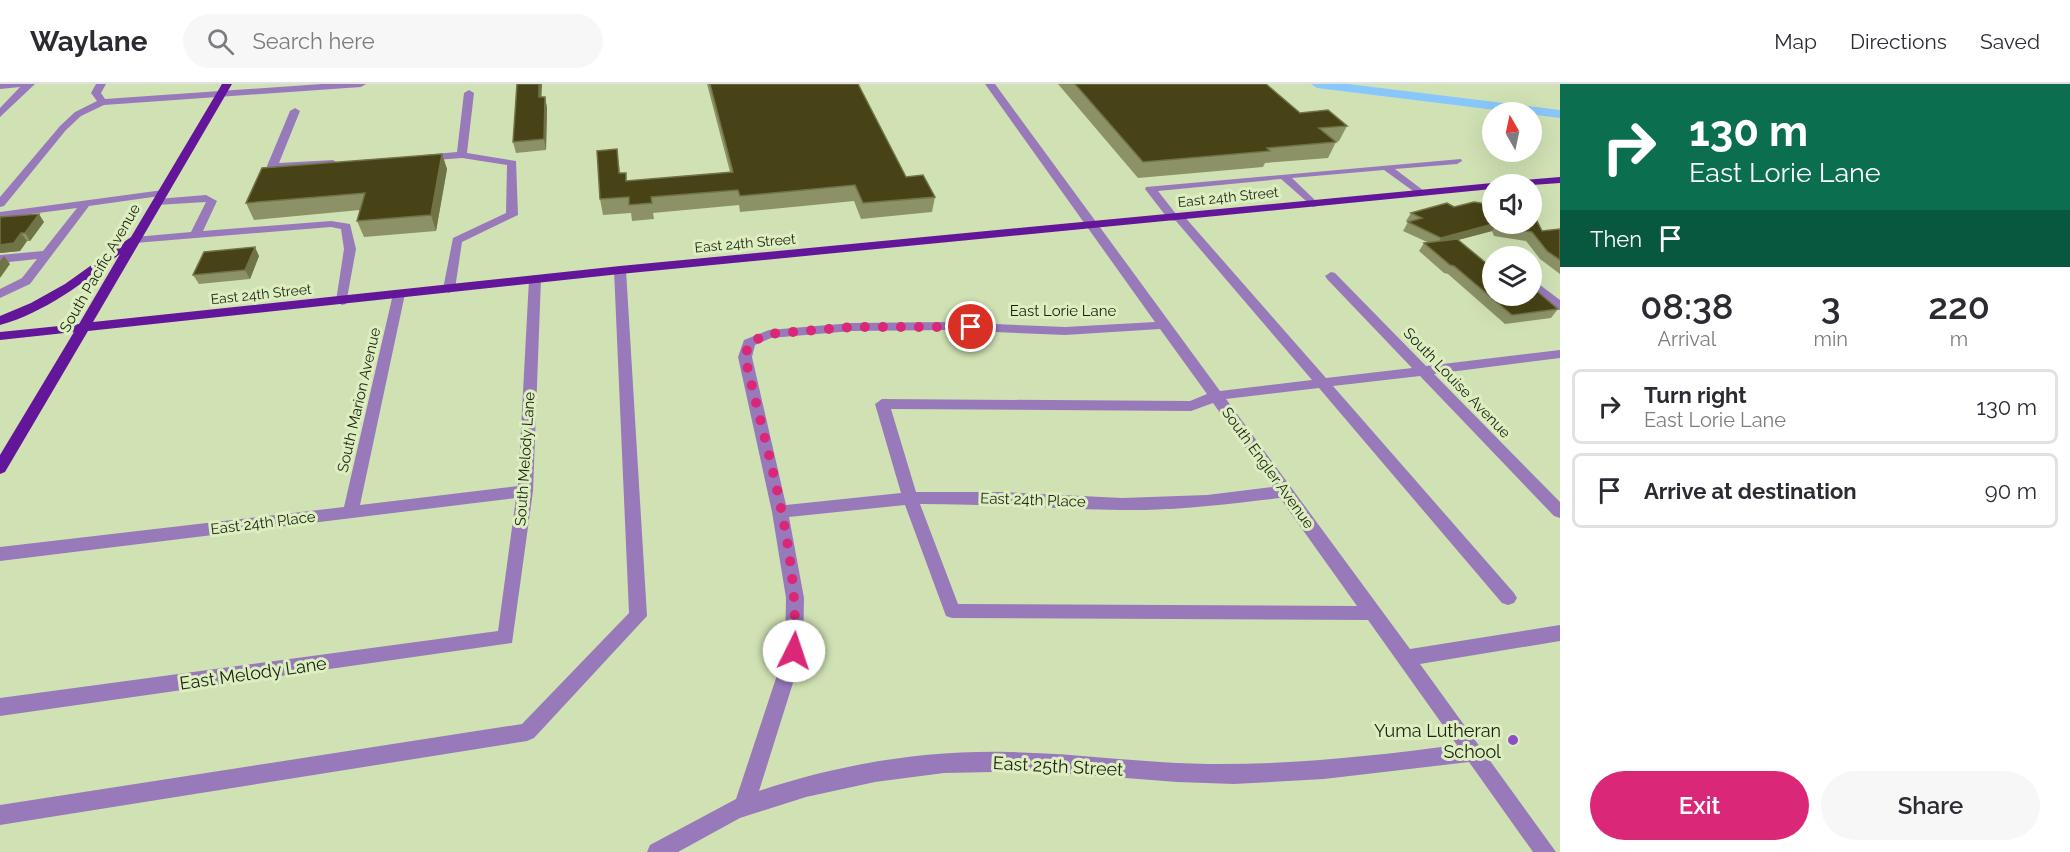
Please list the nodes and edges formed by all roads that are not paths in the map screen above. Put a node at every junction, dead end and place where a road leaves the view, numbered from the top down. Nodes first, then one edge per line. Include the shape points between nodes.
1 (29, 84) edge
2 (101, 84) edge
3 (361, 84) edge
4 (990, 84) edge
5 (0, 86) edge
6 (224, 89) edge
7 (469, 93) dead end
8 (102, 102) junction
9 (294, 111) dead end
10 (0, 114) edge
11 (462, 155) junction
12 (414, 158) edge
13 (1457, 161) dead end
14 (343, 162) edge
15 (1387, 168) junction
16 (1283, 176) junction
17 (1560, 180) edge
18 (1542, 181) edge
19 (1482, 187) edge
20 (1420, 193) junction
21 (160, 198) junction
22 (87, 202) junction
23 (0, 204) edge
24 (1313, 204) junction
25 (0, 215) edge
26 (1176, 217) junction
27 (1093, 225) junction
28 (195, 235) junction
29 (138, 236) junction
30 (48, 254) junction
31 (0, 259) edge
32 (620, 270) junction
33 (1331, 276) dead end
34 (535, 279) junction
35 (449, 289) junction
36 (1542, 291) edge
37 (0, 294) edge
38 (399, 294) junction
39 (342, 301) junction
40 (1560, 306) edge
41 (0, 321) edge
42 (1164, 325) junction
43 (84, 328) junction
44 (0, 336) edge
45 (1560, 354) edge
46 (1421, 371) junction
47 (1323, 383) junction
48 (1216, 396) junction
49 (0, 468) edge
50 (525, 490) junction
51 (1286, 491) junction
52 (909, 498) junction
53 (780, 512) junction
54 (1560, 512) edge
55 (350, 513) junction
56 (0, 554) edge
57 (1508, 598) dead end
58 (1373, 613) junction
59 (1560, 633) edge
60 (506, 638) joint
61 (1406, 658) junction
62 (0, 707) edge
63 (1473, 752) junction
64 (744, 806) junction
65 (0, 815) edge
66 (657, 852) edge
67 (1546, 852) edge

1 - 5 street
1 - 10 street
2 - 8 street via 96,93
3 - 6 street
4 - 27 street, South Engler Avenue
6 - 8 street
6 - 21 main road, South Pacific Avenue
7 - 11 street
8 - 23 street via 78,114 63,128
9 - 14 street via 272,166
11 - 12 street
11 - 35 street via 512,164 512,215 457,240
13 - 15 street
15 - 16 street
15 - 20 street
16 - 24 street
16 - 26 street via 1150,189
17 - 18 main road
19 - 20 main road, East 24th Street
20 - 24 main road, East 24th Street
21 - 22 street
21 - 28 street via 212,201
21 - 29 main road, South Pacific Avenue
22 - 25 street
22 - 30 street
24 - 26 main road, East 24th Street
26 - 27 main road, East 24th Street
26 - 47 street
27 - 32 main road, East 24th Street
27 - 42 street, South Engler Avenue
28 - 29 street
28 - 39 street via 346,226 350,249
29 - 41 main road via 68,288
29 - 43 main road, South Pacific Avenue
30 - 31 street
30 - 37 street via 26,281
32 - 34 main road, East 24th Street
32 - 65 street via 638,616 527,732
33 - 46 street, South Louise Avenue
34 - 35 main road, East 24th Street
34 - 50 street, South Melody Lane
35 - 38 main road, East 24th Street
36 - 40 street
38 - 39 main road, East 24th Street
38 - 55 street, South Marion Avenue
39 - 43 main road, East 24th Street
42 - 48 street, South Engler Avenue
42 - 53 street, East Lorie Lane via 1065,330 852,327 768,334 749,343 745,357
43 - 44 main road, East 24th Street
43 - 49 main road, South Pacific Avenue
45 - 46 street
46 - 47 street
46 - 54 street, South Louise Avenue
47 - 48 street
47 - 57 street
48 - 51 street, South Engler Avenue
48 - 52 street via 1191,406 882,404
50 - 55 street, East 24th Place
50 - 60 street, South Melody Lane
51 - 52 street, East 24th Place via 1207,501 1122,504
51 - 58 street, South Engler Avenue
52 - 53 street, East 24th Place
52 - 58 street via 952,611
53 - 64 street via 795,598 794,651
55 - 56 street, East 24th Place
58 - 61 street, South Engler Avenue
59 - 61 street
60 - 62 street, East Melody Lane
61 - 63 street, South Engler Avenue
63 - 64 street, East 25th Street via 1366,767 1235,774 1181,774 1008,761 950,763 835,781
63 - 67 street, South Engler Avenue
64 - 66 street, East 25th Street

